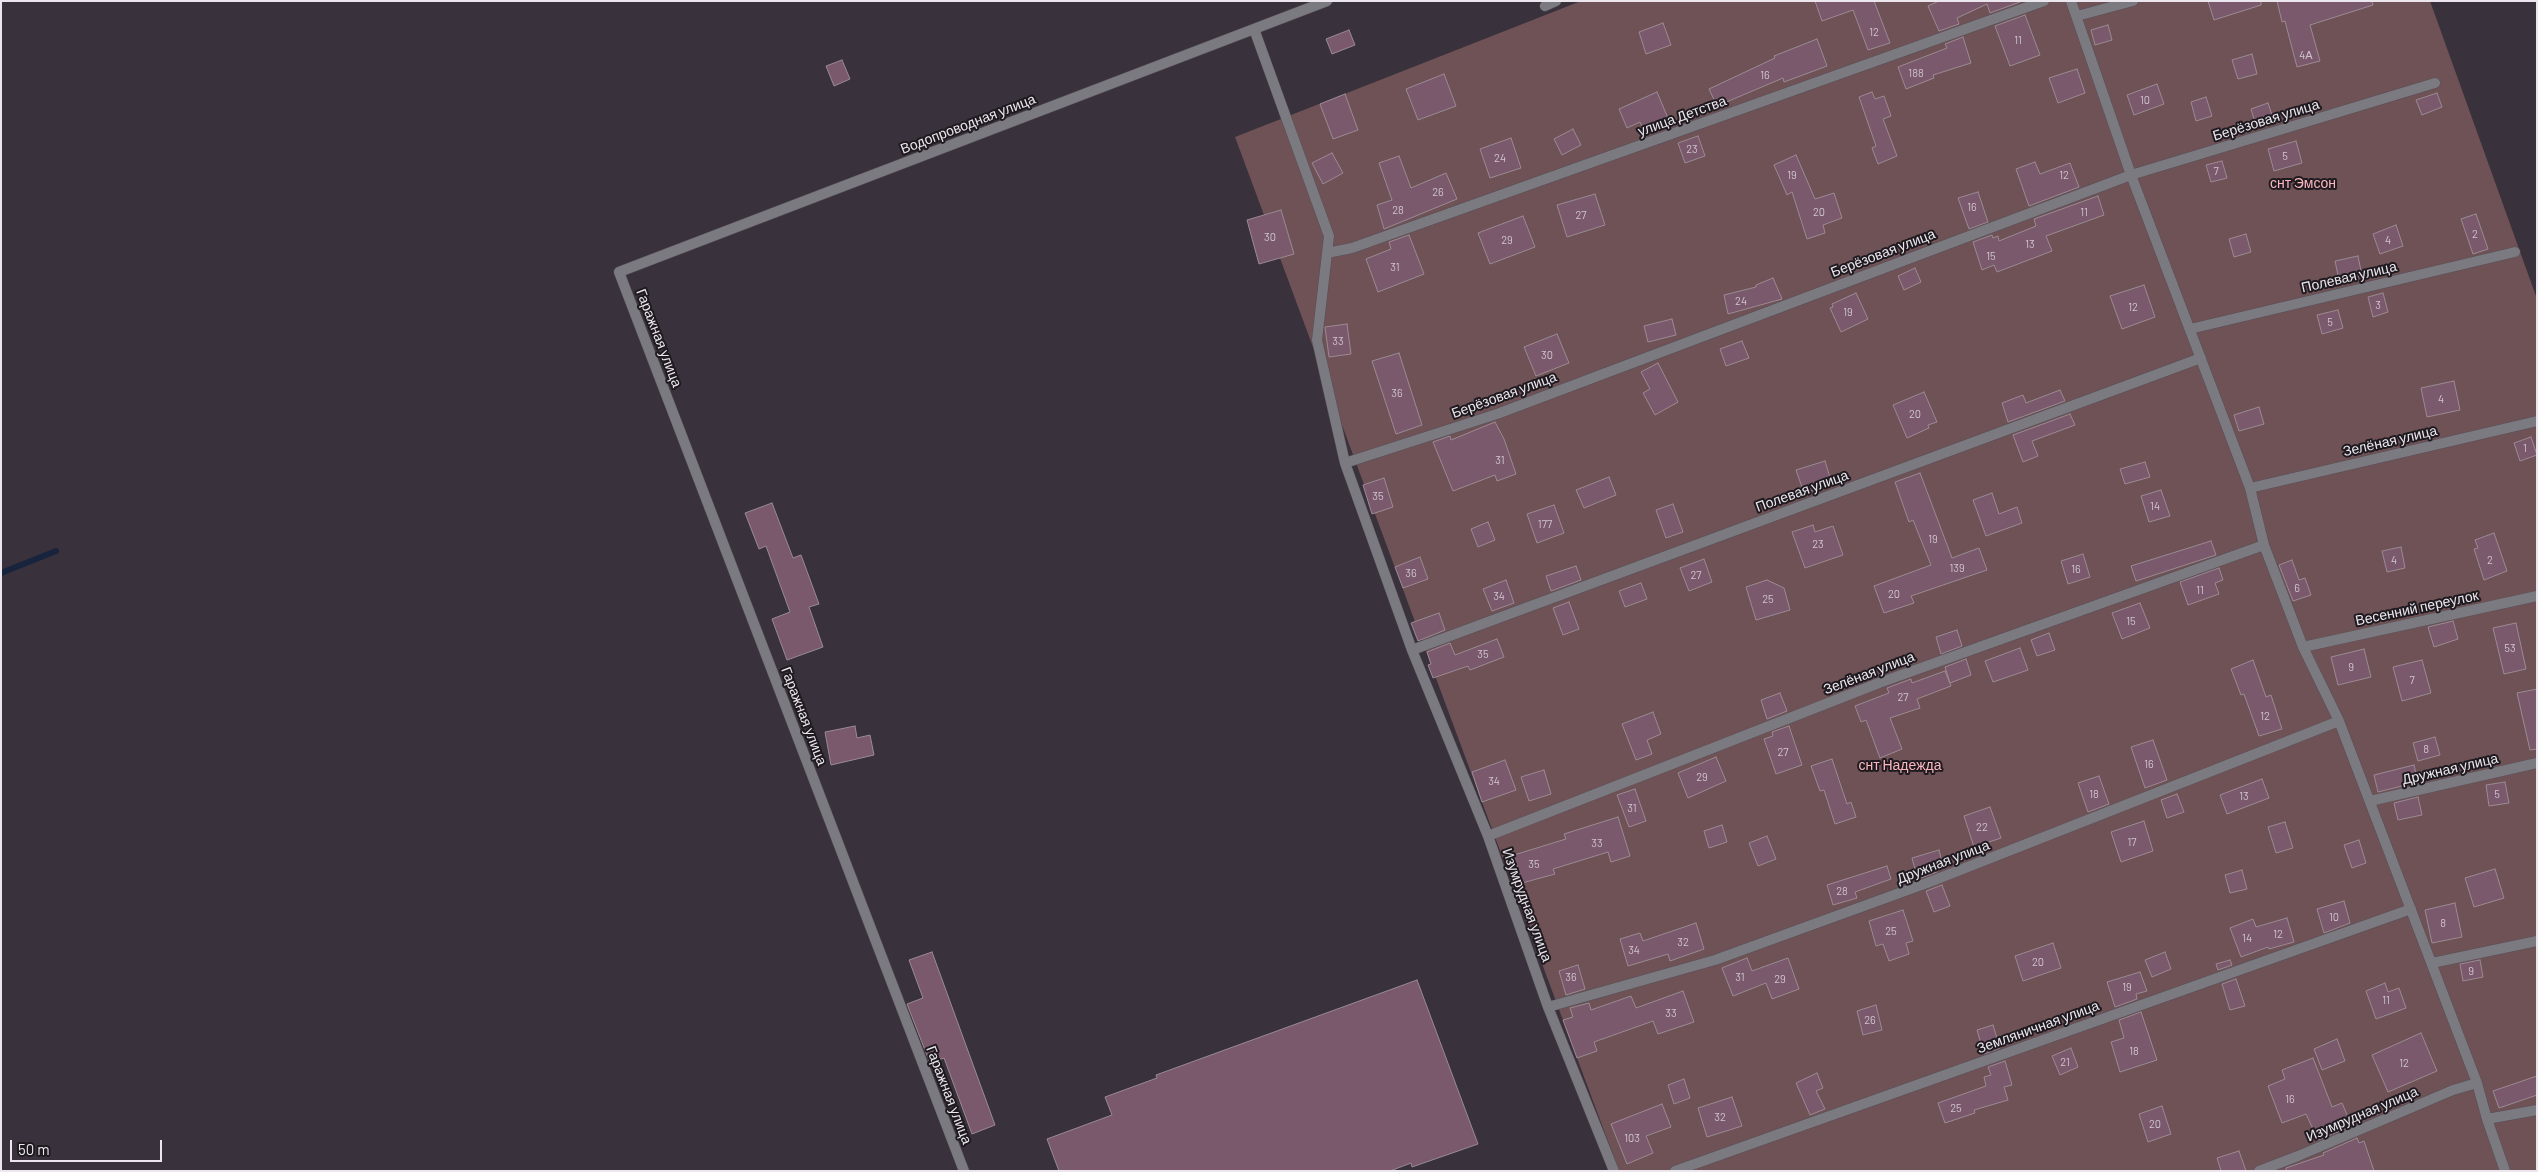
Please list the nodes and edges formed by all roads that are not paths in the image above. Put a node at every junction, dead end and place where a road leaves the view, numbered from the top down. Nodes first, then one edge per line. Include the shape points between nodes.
1 (1327, 1) edge
2 (1556, 1) edge
3 (2044, 1) edge
4 (2071, 1) edge
5 (2133, 1) edge
6 (1545, 6) dead end
7 (2077, 16) junction
8 (1254, 29) junction
9 (2435, 83) dead end
10 (2131, 175) junction
11 (2515, 252) dead end
12 (1327, 253) junction
13 (619, 272) joint
14 (2190, 329) junction
15 (2201, 358) junction
16 (2537, 421) edge
17 (1345, 463) junction
18 (2250, 488) junction
19 (2264, 545) junction
20 (2537, 596) edge
21 (2303, 647) junction
22 (1412, 650) junction
23 (2339, 721) junction
24 (2537, 763) edge
25 (2370, 801) junction
26 (1488, 836) junction
27 (2411, 909) junction
28 (2537, 941) edge
29 (2432, 963) junction
30 (1548, 1007) junction
31 (2477, 1084) junction
32 (2537, 1110) edge
33 (2487, 1119) junction
34 (964, 1171) edge
35 (1614, 1171) edge
36 (1675, 1171) edge
37 (2258, 1171) edge
38 (2505, 1171) edge

1 - 8 street, Водопроводная улица
2 - 6 street
3 - 12 street, улица Детства via 1352,248
4 - 7 street
5 - 7 street
7 - 10 street
8 - 12 street, Изумрудная улица via 1329,236
8 - 13 street, Водопроводная улица
9 - 10 street, Берёзовая улица
10 - 14 street
10 - 17 street, Берёзовая улица via 1497,414
11 - 14 street, Полевая улица
12 - 17 street, Изумрудная улица via 1316,340
13 - 34 street, Гаражная улица
14 - 15 street
15 - 18 street
15 - 22 street, Полевая улица
16 - 18 street, Зелёная улица
17 - 22 street, Изумрудная улица
18 - 19 street
19 - 21 street
19 - 26 street, Зелёная улица via 1879,683
20 - 21 street, Весенний переулок
21 - 23 street
22 - 26 street, Изумрудная улица
23 - 25 street
23 - 30 street, Дружная улица via 1928,883 1715,960
24 - 25 street, Дружная улица
25 - 27 street
26 - 30 street, Изумрудная улица
27 - 29 street
27 - 36 street, Земляничная улица
28 - 29 street
29 - 31 street
30 - 35 street, Изумрудная улица
31 - 33 street
31 - 37 street, Изумрудная улица via 2453,1090
32 - 33 street
33 - 38 street

